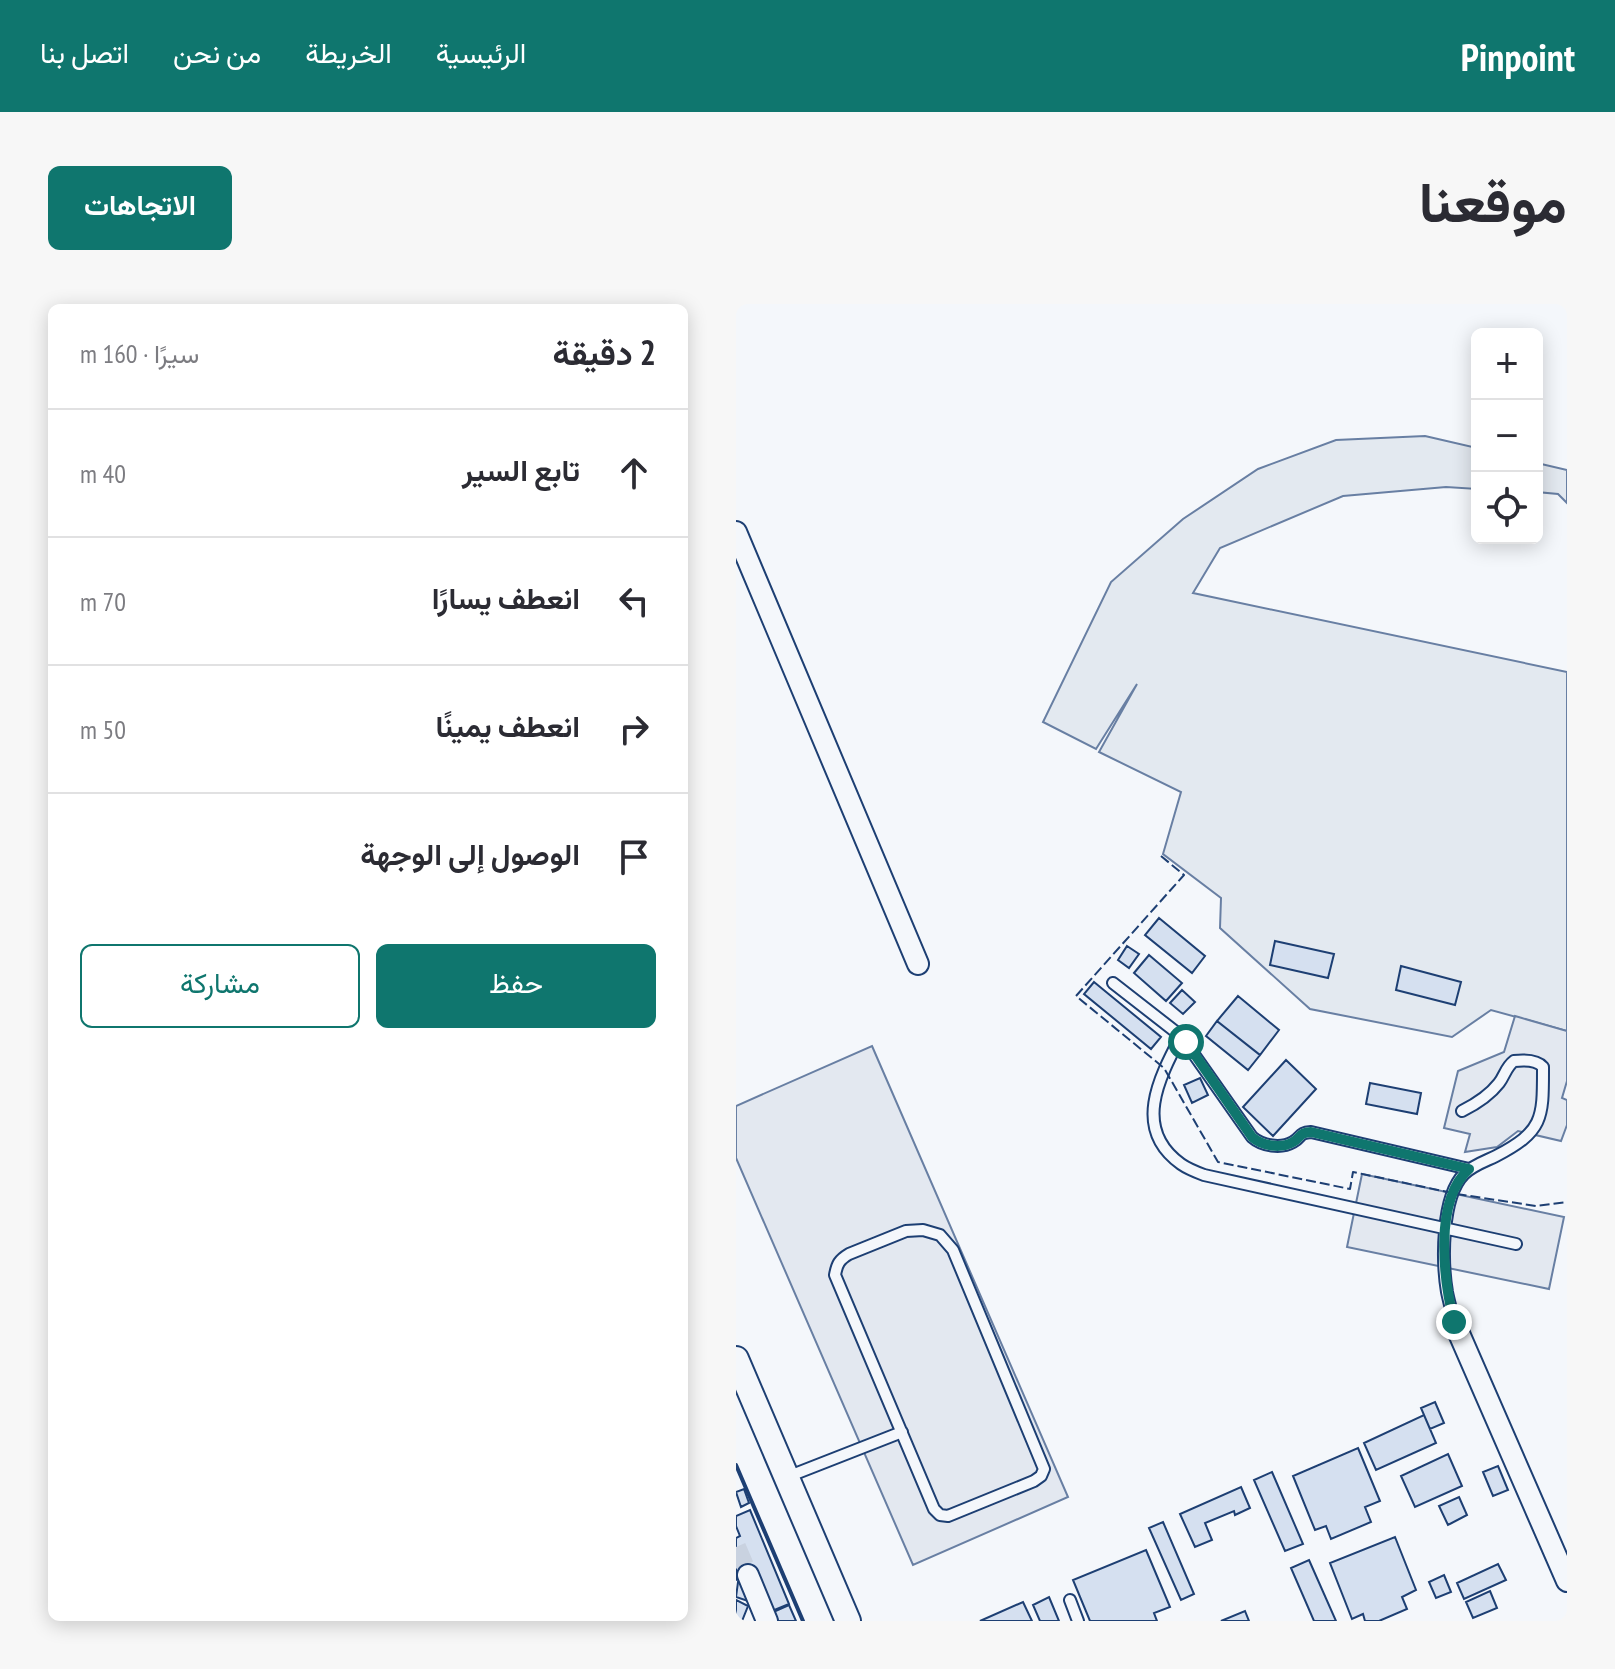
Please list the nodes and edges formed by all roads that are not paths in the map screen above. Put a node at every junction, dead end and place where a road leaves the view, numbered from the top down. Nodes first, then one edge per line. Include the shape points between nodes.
1 (736, 532) edge
2 (918, 964) dead end
3 (1113, 983) dead end
4 (1181, 1036) junction
5 (1462, 1111) dead end
6 (1469, 1169) junction
7 (1445, 1228) junction
8 (1516, 1244) dead end
9 (1454, 1322) joint
10 (737, 1366) edge
11 (902, 1432) junction
12 (787, 1477) junction
13 (748, 1575) tunnel mouth
14 (1567, 1581) edge
15 (1070, 1600) dead end
16 (767, 1621) edge
17 (848, 1621) edge
18 (1078, 1621) edge

1 - 2 street
3 - 4 lane
4 - 6 lane via 1262,1144 1290,1144 1311,1132
4 - 7 lane via 1164,1068 1153,1113 1166,1151 1183,1166
5 - 6 lane via 1490,1093 1514,1061 1543,1067 1543,1104 1532,1131 1522,1142
6 - 7 lane via 1453,1192
7 - 8 lane
7 - 9 lane via 1444,1261
9 - 14 street
10 - 12 street
11 - 11 lane via 940,1515 956,1514 1034,1481 1044,1469 953,1250 940,1235 923,1230 906,1231 849,1254 836,1265 835,1275
11 - 12 lane
12 - 17 street
13 - 16 street
15 - 18 lane

